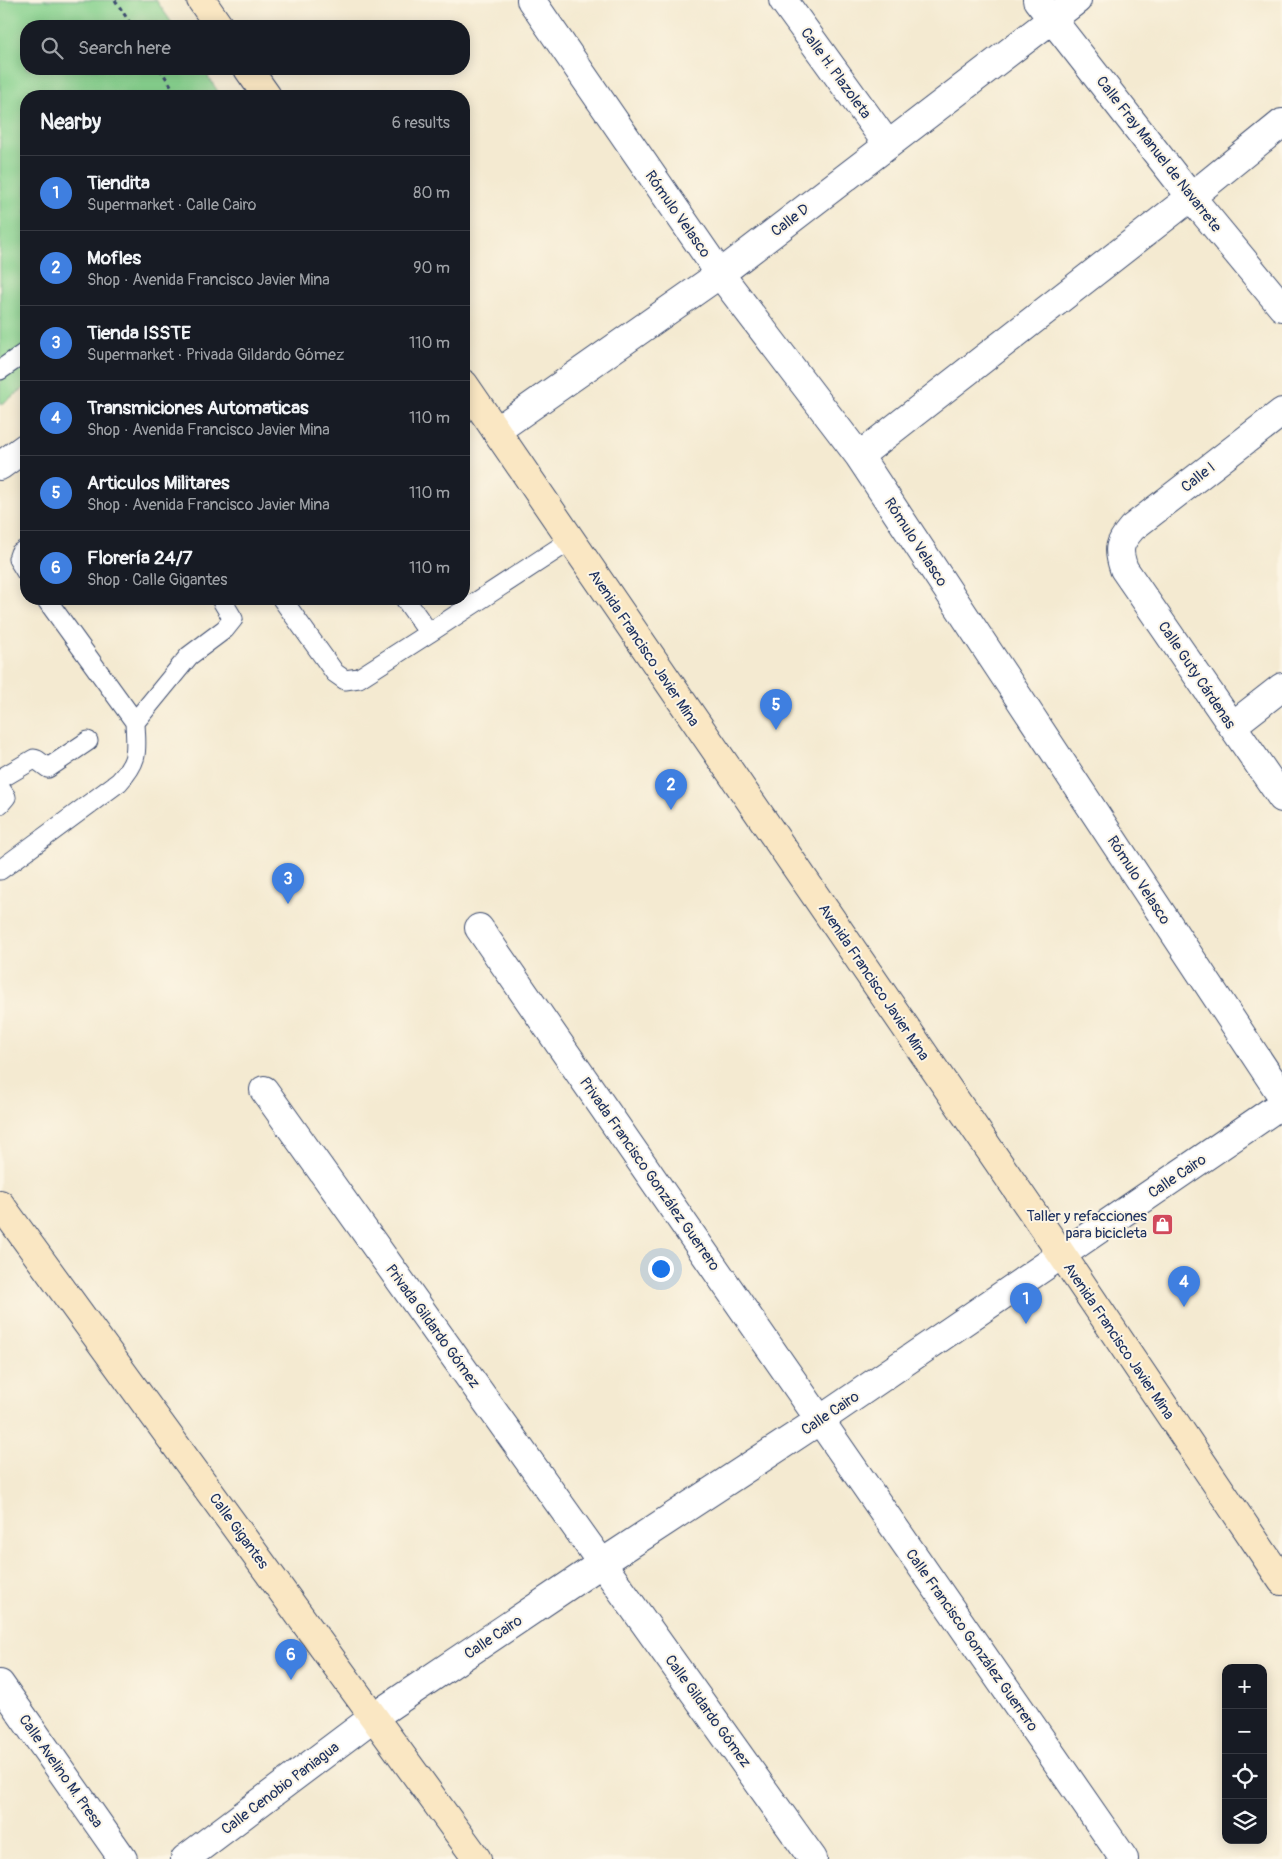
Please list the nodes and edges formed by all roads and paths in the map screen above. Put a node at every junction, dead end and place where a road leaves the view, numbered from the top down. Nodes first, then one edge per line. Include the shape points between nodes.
1 (114, 0) edge
2 (202, 0) edge
3 (531, 0) edge
4 (783, 0) edge
5 (1077, 0) edge
6 (1045, 10) edge
7 (128, 20) edge
8 (215, 20) edge
9 (164, 75) edge
10 (252, 75) edge
11 (174, 90) edge
12 (263, 90) edge
13 (1282, 123) edge
14 (888, 145) junction
15 (1191, 196) junction
16 (720, 274) junction
17 (1282, 307) edge
18 (20, 356) edge
19 (0, 370) edge
20 (470, 393) edge
21 (1282, 412) edge
22 (496, 431) junction
23 (20, 451) edge
24 (859, 456) junction
25 (0, 466) edge
26 (571, 540) junction
27 (1119, 548) joint
28 (50, 605) edge
29 (225, 605) edge
30 (286, 605) edge
31 (409, 605) edge
32 (429, 633) junction
33 (1282, 688) edge
34 (135, 722) junction
35 (1232, 726) junction
36 (88, 741) dead end
37 (0, 780) edge
38 (0, 788) edge
39 (1282, 798) edge
40 (0, 804) edge
41 (0, 870) edge
42 (480, 928) dead end
43 (264, 1090) dead end
44 (1282, 1096) edge
45 (1282, 1104) edge
46 (0, 1204) edge
47 (1062, 1255) junction
48 (820, 1420) junction
49 (602, 1563) junction
50 (1282, 1581) edge
51 (0, 1684) edge
52 (374, 1716) junction
53 (123, 1859) edge
54 (185, 1859) edge
55 (477, 1859) edge
56 (813, 1859) edge
57 (1124, 1859) edge

1 - 7 path
2 - 8 main road
3 - 16 street, Rómulo Velasco
4 - 14 street, Calle H. Plazoleta
5 - 6 street, Calle D
6 - 14 street, Calle D
6 - 15 street, Calle Fray Manuel de Navarrete
9 - 11 path
10 - 12 main road
13 - 15 street
14 - 16 street, Calle D
15 - 17 street, Calle Fray Manuel de Navarrete
15 - 24 street
16 - 22 street, Calle D
16 - 24 street, Rómulo Velasco
18 - 19 lane
20 - 22 main road, Avenida Francisco Javier Mina
21 - 27 street, Calle I via 1132,528
22 - 26 main road, Avenida Francisco Javier Mina
23 - 25 street
24 - 44 street, Rómulo Velasco
26 - 32 lane
26 - 47 main road, Avenida Francisco Javier Mina
27 - 35 street, Calle Guty Cárdenas via 1124,568
28 - 34 lane
29 - 34 lane via 233,619 225,629 189,656
30 - 32 lane via 335,673 345,680 359,678
31 - 32 lane
33 - 35 street
34 - 41 lane via 136,755 131,768 119,782
35 - 39 street, Calle Guty Cárdenas
36 - 37 lane via 48,768 34,759
38 - 40 lane via 6,797
42 - 48 street, Privada Francisco González Guerrero
43 - 49 street, Privada Gildardo Gómez
45 - 47 street, Calle Cairo
46 - 52 main road, Calle Gigantes
47 - 48 street, Calle Cairo
47 - 50 main road, Avenida Francisco Javier Mina
48 - 49 street, Calle Cairo
48 - 57 street, Calle Francisco González Guerrero
49 - 52 street, Calle Cairo
49 - 56 street, Calle Gildardo Gómez
51 - 53 street, Calle Avelino M. Presa
52 - 54 street, Calle Cenobio Paniagua
52 - 55 main road, Calle Gigantes

